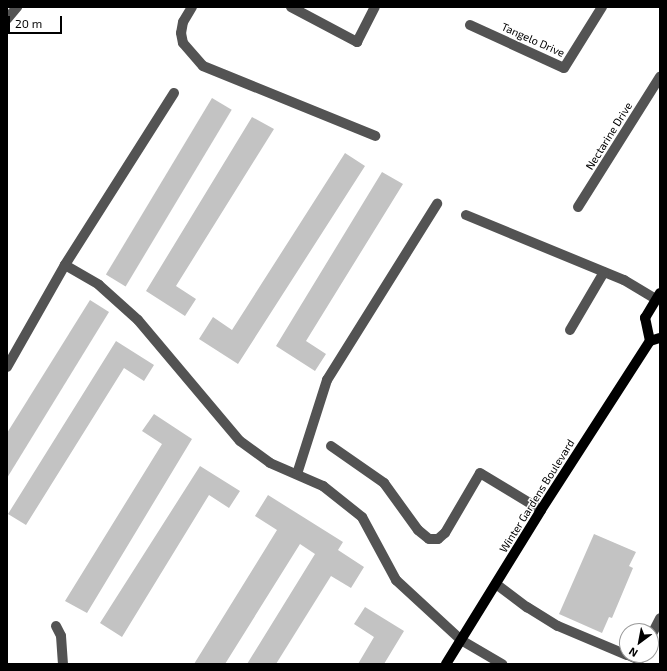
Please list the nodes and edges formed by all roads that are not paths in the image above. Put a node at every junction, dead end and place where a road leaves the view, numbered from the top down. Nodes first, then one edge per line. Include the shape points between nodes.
1 (16, 7) edge
2 (192, 7) edge
3 (291, 7) edge
4 (375, 7) edge
5 (602, 7) edge
6 (7, 19) edge
7 (470, 25) dead end
8 (660, 77) edge
9 (174, 93) dead end
10 (375, 136) dead end
11 (437, 204) dead end
12 (578, 207) dead end
13 (466, 215) dead end
14 (65, 265) junction
15 (604, 272) junction
16 (658, 296) edge
17 (570, 330) dead end
18 (655, 340) edge
19 (660, 345) edge
20 (7, 367) edge
21 (331, 446) dead end
22 (297, 474) junction
23 (541, 510) junction
24 (496, 584) junction
25 (56, 626) dead end
26 (461, 640) junction
27 (619, 652) edge
28 (63, 664) edge
29 (446, 664) edge
30 (502, 664) edge

1 - 6 street
2 - 10 street via 183,22 182,43 203,66
3 - 4 street via 358,42
5 - 7 street, Tangelo Drive via 564,68
8 - 12 street, Nectarine Drive
9 - 14 street
11 - 22 street via 333,368 322,392
13 - 15 street
14 - 20 street
14 - 22 street via 99,285 138,320 240,441 270,463
15 - 16 street
15 - 17 street
16 - 18 main road via 645,318
18 - 19 street
18 - 23 main road, Winter Gardens Boulevard
21 - 23 street via 384,483 418,530 429,539 438,539 445,533 480,473
22 - 26 street via 323,486 362,517 396,580
23 - 24 main road, Winter Gardens Boulevard
24 - 26 main road, Winter Gardens Boulevard
24 - 27 street via 558,626
25 - 28 street via 61,636
26 - 29 main road, Winter Gardens Boulevard
26 - 30 street

